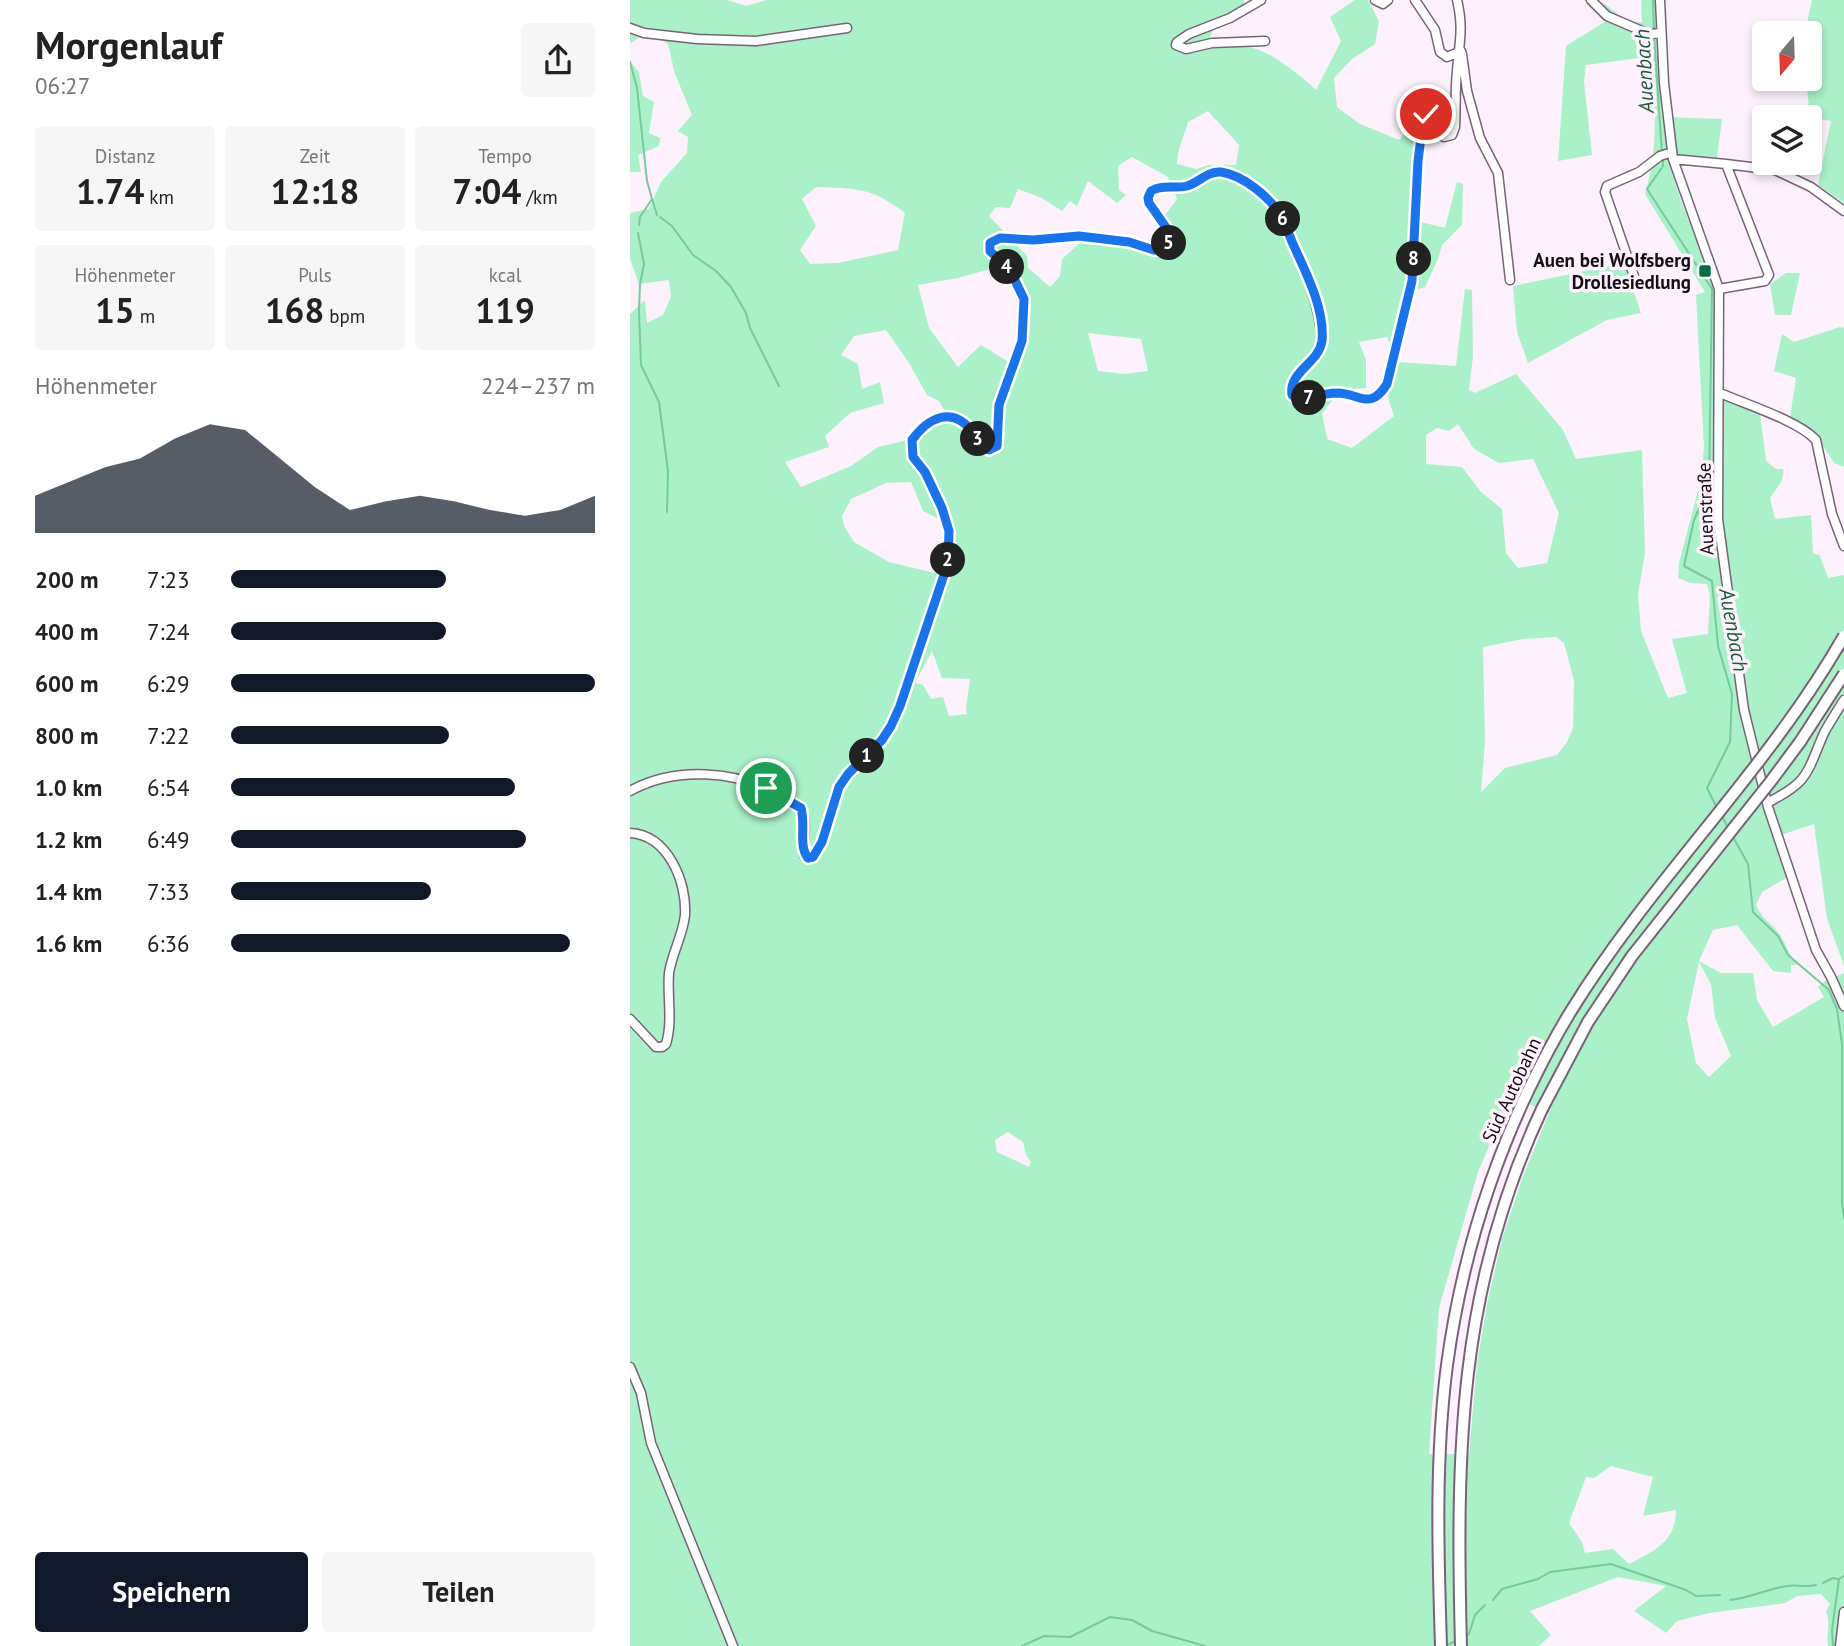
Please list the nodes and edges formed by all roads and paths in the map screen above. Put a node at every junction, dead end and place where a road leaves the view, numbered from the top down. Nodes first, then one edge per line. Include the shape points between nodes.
1 (1261, 0) edge
2 (1376, 0) edge
3 (1388, 0) edge
4 (1415, 0) edge
5 (1457, 0) edge
6 (1591, 0) edge
7 (1660, 0) edge
8 (630, 28) edge
9 (847, 28) dead end
10 (1656, 34) junction
11 (1265, 41) dead end
12 (1461, 51) junction
13 (1668, 155) junction
14 (1726, 164) junction
15 (1844, 211) edge
16 (1635, 279) dead end
17 (1510, 281) dead end
18 (1719, 289) junction
19 (1720, 393) junction
20 (1844, 546) edge
21 (1844, 636) edge
22 (1844, 674) edge
23 (1844, 700) edge
24 (630, 791) edge
25 (1767, 803) junction
26 (630, 833) edge
27 (1844, 1006) edge
28 (630, 1019) edge
29 (630, 1367) edge
30 (1844, 1612) edge
31 (733, 1646) edge
32 (1440, 1646) edge
33 (1461, 1646) edge
34 (1840, 1646) edge

1 - 11 street via 1188,34 1176,45 1186,49
2 - 3 street via 1383,4
4 - 12 street via 1435,30 1440,51 1447,57
5 - 12 street
6 - 10 street via 1607,16
7 - 10 street, Auenstraße
8 - 9 street via 697,39 756,41
10 - 13 street, Auenstraße
12 - 17 street via 1480,138 1498,173
12 - 24 street via 1454,131 1442,135 1434,113 1426,114 1423,122 1412,281 1387,384 1380,395 1363,400 1338,393 1300,401 1294,398 1293,382 1322,343 1315,294 1280,214 1236,177 1209,173 1185,187 1151,191 1149,203 1170,233 1171,240 1163,249 1079,236 1000,238 990,243 990,251 1010,270 1024,299 1022,341 999,405 997,446 984,447 961,420 946,415 932,420 912,440 913,457 925,472 949,531 948,563 891,726 839,787 813,857 803,852 801,808 749,782 711,774 669,776
13 - 14 street
13 - 16 street via 1607,186 1605,192
13 - 18 street, Auenstraße
14 - 15 street via 1775,170 1811,187
14 - 18 street via 1769,275 1765,281
18 - 19 street, Auenstraße
19 - 20 street via 1810,432
19 - 25 street, Auenstraße via 1717,519 1744,710
21 - 32 highway, Süd Autobahn, bridge via 1762,760 1620,940 1572,1009 1528,1091 1495,1168 1465,1268 1447,1366 1440,1454
22 - 33 highway, Süd Autobahn, bridge via 1800,742 1632,956 1588,1022 1512,1177 1485,1269 1467,1367 1458,1518
23 - 25 street via 1805,777
25 - 27 street, Auenstraße via 1816,950
26 - 28 street via 653,840 672,861 683,890 685,915 669,973 666,1044 656,1047
29 - 31 street via 641,1393 651,1443
30 - 34 street

